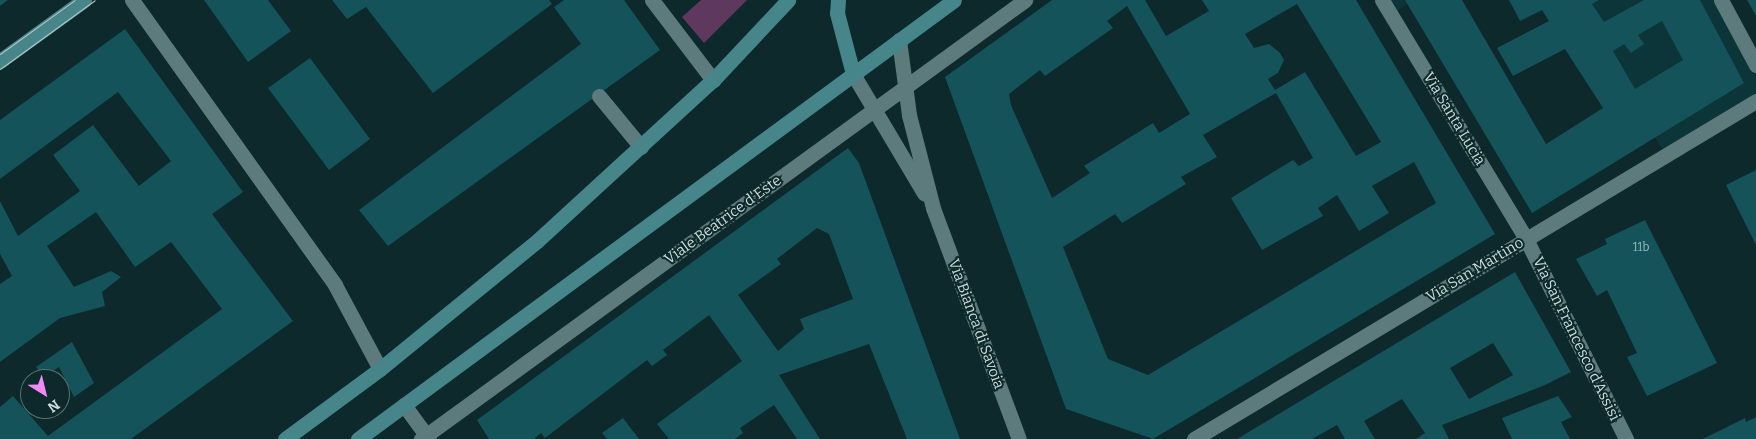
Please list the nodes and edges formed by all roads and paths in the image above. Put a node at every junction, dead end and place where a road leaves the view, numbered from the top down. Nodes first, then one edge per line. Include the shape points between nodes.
1 (84, 0) edge
2 (132, 0) edge
3 (652, 0) edge
4 (788, 0) edge
5 (838, 0) edge
6 (954, 0) edge
7 (1025, 0) edge
8 (1382, 0) edge
9 (1721, 0) edge
10 (899, 40) junction
11 (0, 61) edge
12 (1756, 66) edge
13 (853, 74) junction
14 (713, 80) junction
15 (904, 88) junction
16 (599, 96) dead end
17 (1756, 100) edge
18 (875, 109) junction
19 (641, 147) junction
20 (933, 208) junction
21 (1526, 239) junction
22 (380, 369) junction
23 (404, 405) junction
24 (426, 438) edge
25 (285, 439) edge
26 (358, 439) edge
27 (1019, 439) edge
28 (1194, 439) edge
29 (1626, 439) edge

1 - 11 main road
2 - 22 street via 335,285
3 - 14 street
4 - 14 main road
5 - 13 main road via 837,13
6 - 10 main road
7 - 15 street, Viale Beatrice d'Este
8 - 21 street, Via Santa Lucia
9 - 12 street
10 - 13 main road
10 - 15 street, Via Bianca di Savoia
13 - 18 street, Via Bianca di Savoia
13 - 23 main road
14 - 19 main road
15 - 18 street, Viale Beatrice d'Este
15 - 20 street, Via Bianca di Savoia
16 - 19 street
17 - 21 street, Via San Martino
18 - 20 street, Via Bianca di Savoia
18 - 24 street, Viale Beatrice d'Este
19 - 22 main road via 537,242
20 - 27 street, Via Bianca di Savoia
21 - 28 street, Via San Martino
21 - 29 street, Via San Francesco d'Assisi
22 - 25 main road
23 - 24 street
23 - 26 main road

